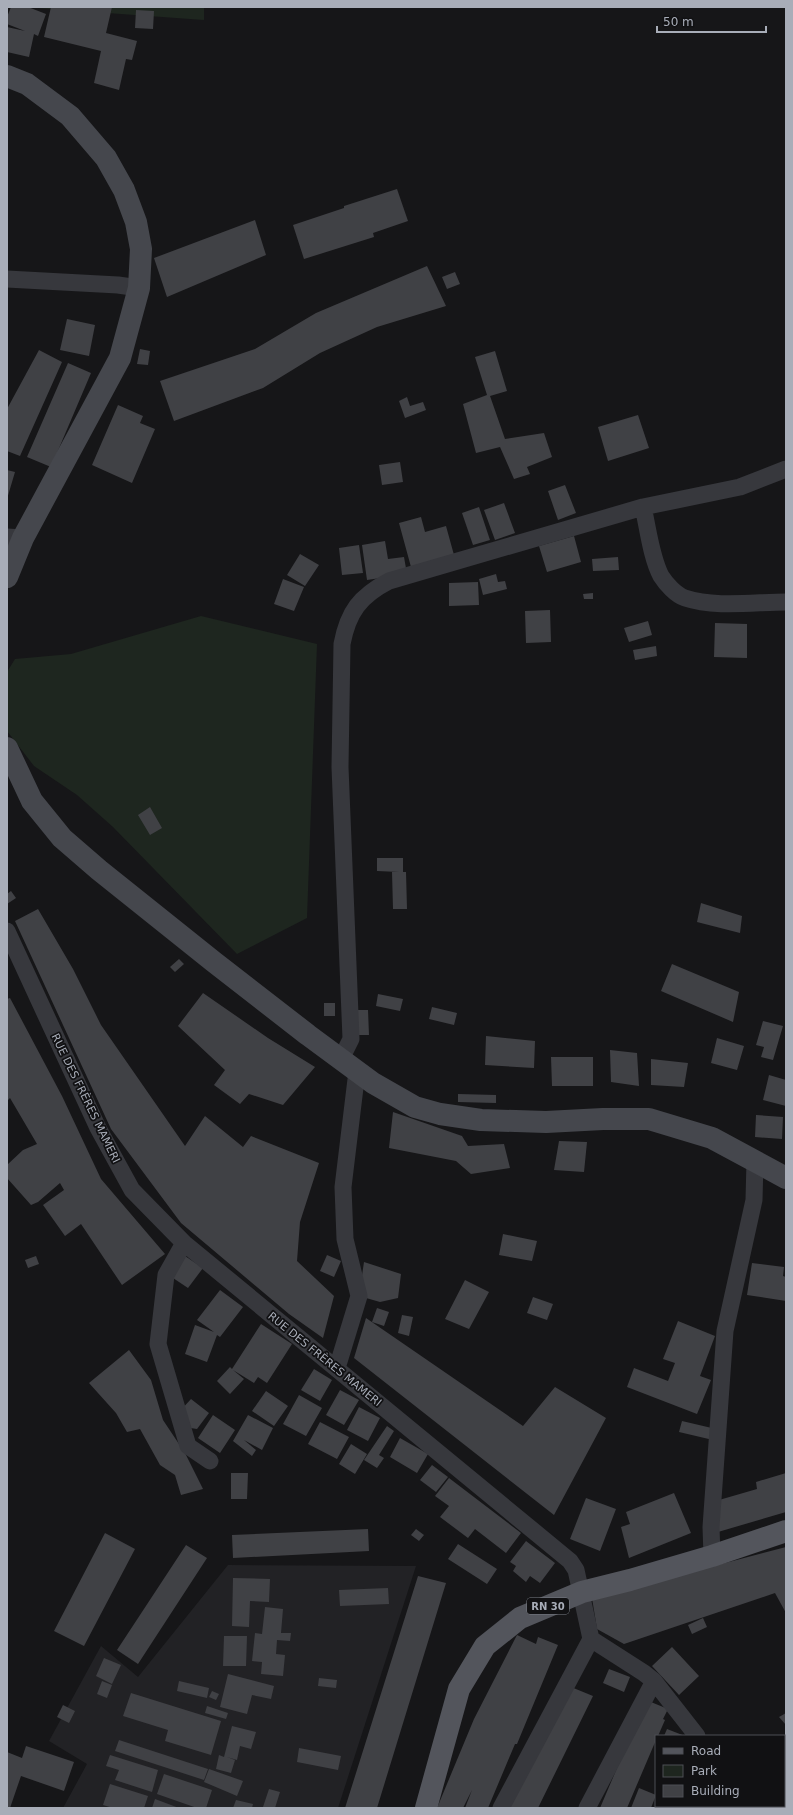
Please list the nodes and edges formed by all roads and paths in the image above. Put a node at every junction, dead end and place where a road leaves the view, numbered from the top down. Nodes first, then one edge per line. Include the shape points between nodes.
1 (7, 76) edge
2 (7, 279) edge
3 (138, 288) junction
4 (786, 469) edge
5 (643, 507) junction
6 (15, 538) edge
7 (7, 577) edge
8 (786, 602) edge
9 (7, 748) edge
10 (7, 930) edge
11 (349, 1065) junction
12 (755, 1161) junction
13 (786, 1178) edge
14 (184, 1243) junction
15 (337, 1368) junction
16 (210, 1461) dead end
17 (786, 1531) edge
18 (712, 1556) junction
19 (582, 1592) junction
20 (591, 1639) junction
21 (654, 1681) junction
22 (696, 1735) edge
23 (426, 1808) edge
24 (501, 1808) edge
25 (587, 1808) edge

1 - 3 main road via 27,84 70,116 106,158 124,190 136,222 142,249
2 - 3 street via 118,284
3 - 6 main road via 120,358
4 - 5 street via 740,487
5 - 8 street via 660,575 667,585 684,598 713,604
5 - 11 street via 389,581 374,588 352,612 342,644 340,767 351,1040
6 - 7 main road
9 - 11 main road via 32,801 62,838 214,962
10 - 14 street, RUE DES FRÈRES MAMERI via 98,1128 132,1190
11 - 12 main road via 373,1083 415,1107 440,1114 481,1120 546,1122 649,1118 712,1138
11 - 15 street via 343,1187 345,1239 359,1296
12 - 13 main road
12 - 18 street via 754,1200 725,1331 711,1527
14 - 15 street, RUE DES FRÈRES MAMERI
14 - 16 street via 166,1275 158,1344 188,1446
15 - 19 street, RUE DES FRÈRES MAMERI via 570,1561 576,1570
17 - 18 main road, RN 30
18 - 19 main road, RN 30
19 - 20 street, RUE DES FRÈRES MAMERI
19 - 23 main road, RN 30 via 520,1618 485,1646 459,1689
20 - 21 street
20 - 24 street
21 - 22 street
21 - 25 street

